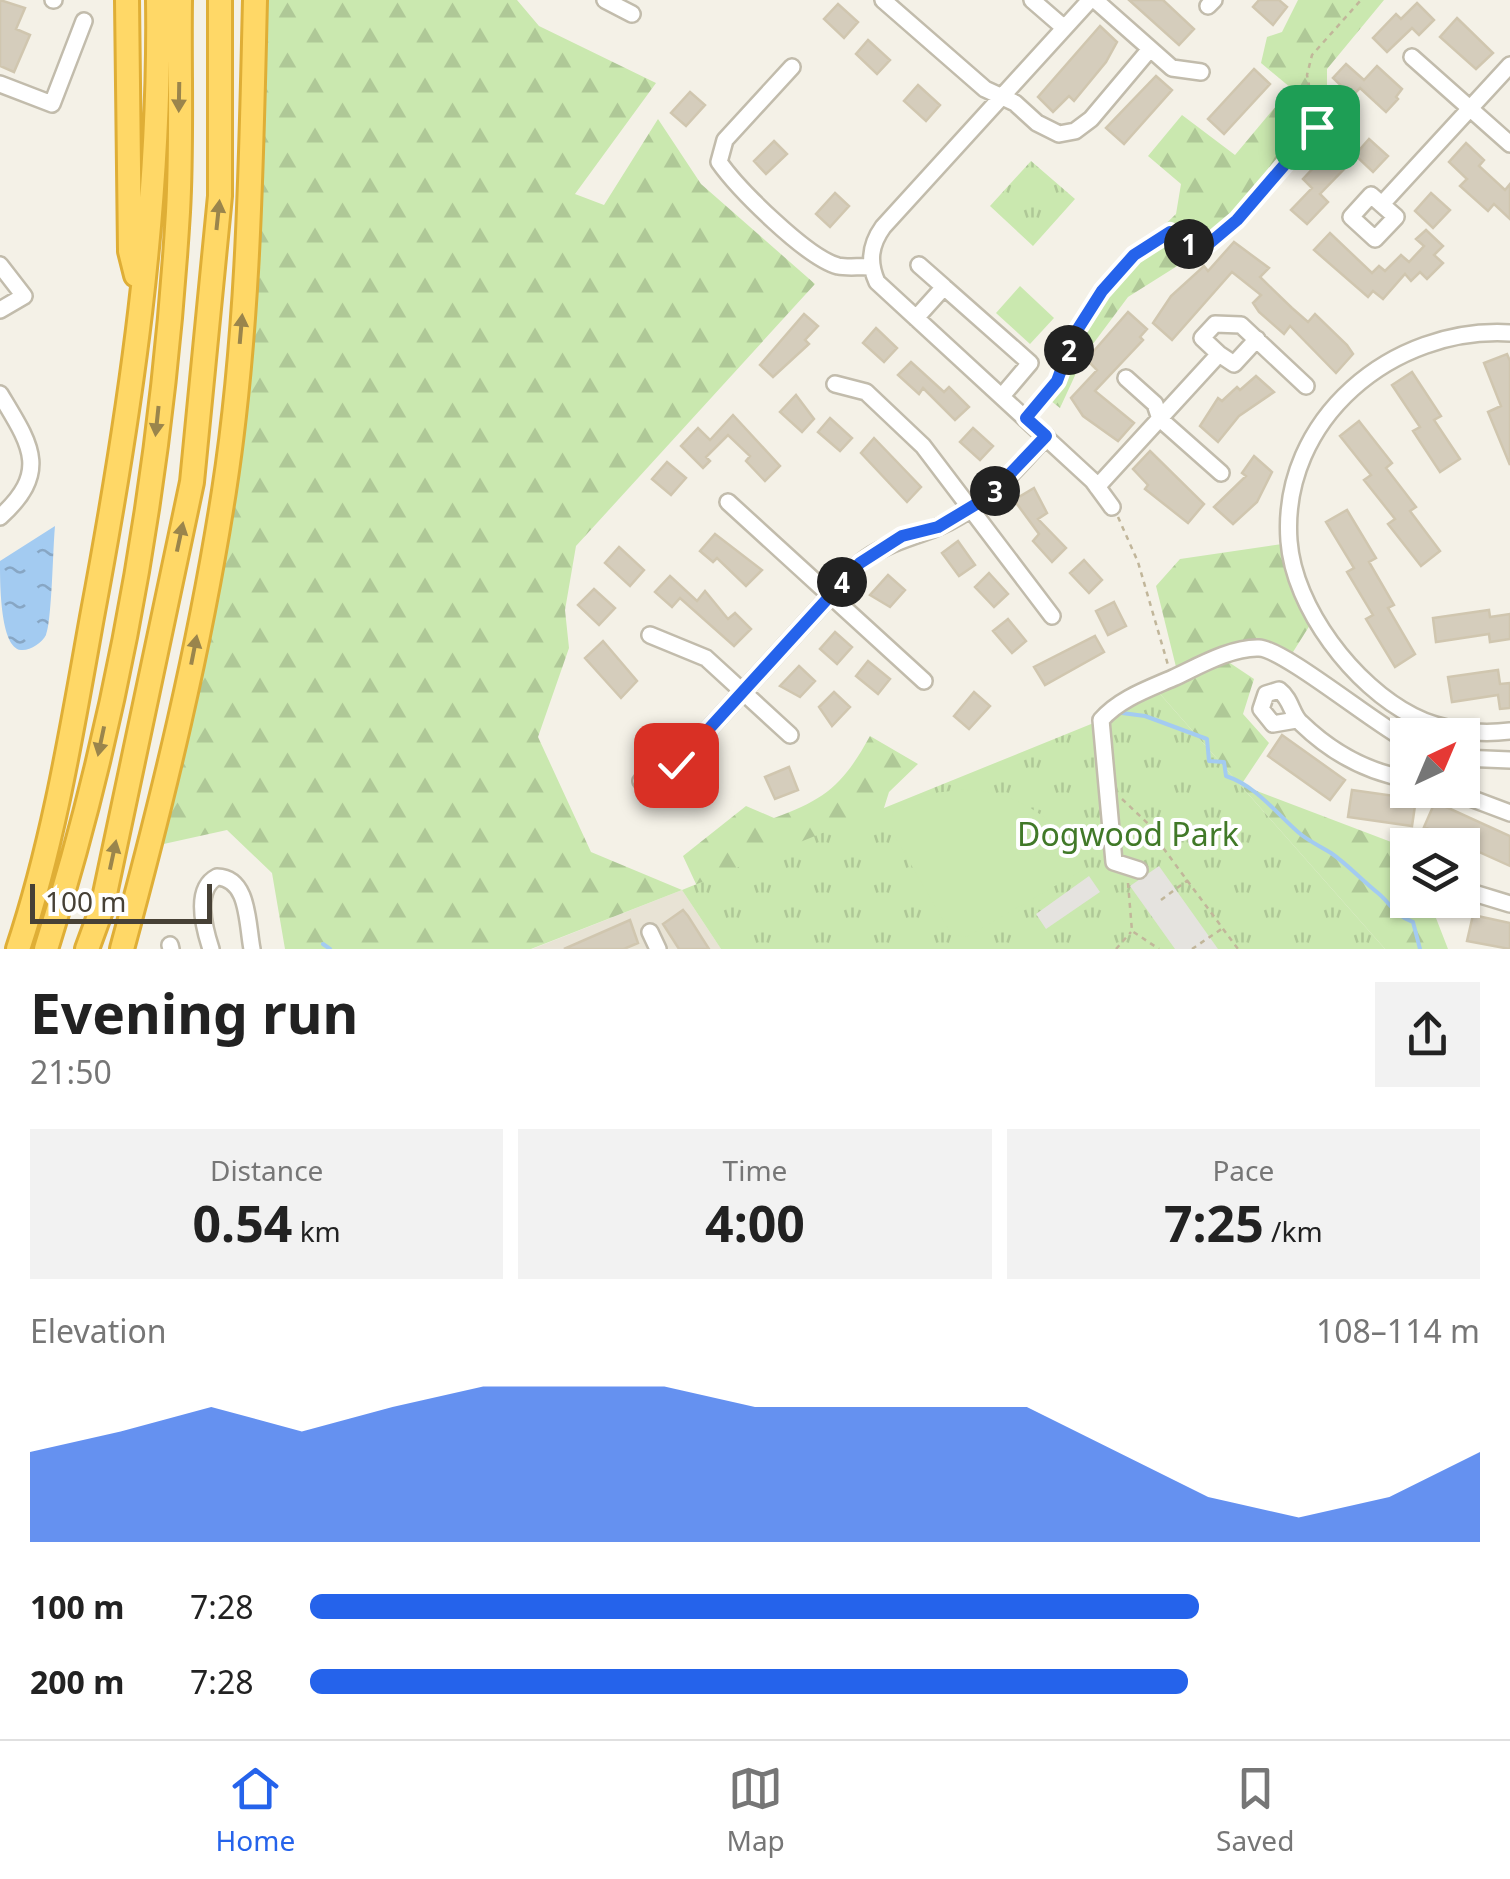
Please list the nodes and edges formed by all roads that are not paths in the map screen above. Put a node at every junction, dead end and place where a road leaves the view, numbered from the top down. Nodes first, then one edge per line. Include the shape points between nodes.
1 (126, 0) edge
2 (158, 0) edge
3 (180, 0) edge
4 (220, 0) edge
5 (255, 0) edge
6 (605, 0) edge
7 (883, 0) edge
8 (1032, 0) edge
9 (1092, 0) edge
10 (632, 14) dead end
11 (84, 21) dead end
12 (1062, 26) junction
13 (1150, 48) junction
14 (1412, 57) dead end
15 (1510, 65) edge
16 (792, 67) dead end
17 (1201, 72) dead end
18 (1, 86) edge
19 (999, 96) junction
20 (1470, 109) junction
21 (1510, 144) edge
22 (1382, 204) dead end
23 (0, 265) edge
24 (919, 265) dead end
25 (870, 266) junction
26 (944, 287) junction
27 (141, 293) junction
28 (0, 310) edge
29 (916, 318) junction
30 (1510, 333) edge
31 (1256, 338) junction
32 (1219, 354) junction
33 (1126, 378) dead end
34 (835, 384) dead end
35 (1306, 386) dead end
36 (0, 394) edge
37 (1002, 396) junction
38 (1160, 419) junction
39 (1046, 436) junction
40 (1221, 473) dead end
41 (1097, 486) junction
42 (728, 502) dead end
43 (971, 508) junction
44 (1112, 508) road end
45 (0, 517) edge
46 (830, 595) junction
47 (1052, 616) dead end
48 (650, 634) dead end
49 (924, 681) dead end
50 (1376, 689) junction
51 (742, 691) junction
52 (1359, 711) junction
53 (1296, 720) dead end
54 (1390, 730) edge
55 (1510, 731) edge
56 (790, 735) dead end
57 (1480, 759) edge
58 (1510, 760) edge
59 (1390, 774) edge
60 (640, 781) dead end
61 (1480, 802) edge
62 (1510, 813) edge
63 (1127, 866) road end
64 (1480, 895) edge
65 (1510, 904) edge
66 (650, 932) dead end
67 (18, 949) edge
68 (46, 949) edge
69 (87, 949) edge
70 (122, 949) edge
71 (211, 949) edge
72 (252, 949) edge
73 (658, 949) edge

1 - 27 highway via 130,251
2 - 27 highway
3 -> 68 highway via 178,212 146,521 80,841
69 -> 4 highway via 102,908 192,482 220,196
70 -> 5 highway via 167,784 224,489 249,214
6 - 10 street
7 - 19 street
8 - 12 street
9 - 12 street
9 - 13 street
11 - 18 street via 52,104
12 - 19 street
13 - 17 street via 1172,68
13 - 19 street via 1074,132 1059,134
14 - 20 street
15 - 20 street
16 - 25 street via 726,140 719,162 818,255 839,266
19 - 25 street via 883,228
20 - 21 street
20 - 22 street
23 - 28 street via 24,296
24 - 26 street
25 - 29 street via 877,282
26 - 29 street
26 - 37 street via 1030,363
27 - 67 highway via 125,440 66,757 40,882
29 - 37 street
30 - 50 street via 1468,334 1384,364 1316,431 1292,482 1289,543 1314,617
31 - 32 street via 1234,364
31 - 32 street via 1241,325 1215,324 1202,338
31 - 35 street
32 - 38 street
33 - 38 street via 1155,404
34 - 43 street via 866,392 894,415
36 - 45 street via 33,456 28,485
37 - 39 street
38 - 40 street
38 - 41 street
39 - 41 street
39 - 43 street
41 - 44 street
42 - 46 street
43 - 46 street via 879,548
43 - 47 street
46 - 49 street
46 - 51 street
48 - 51 street via 706,658
50 - 52 street
50 - 55 street via 1412,716 1451,730
51 - 56 street
51 - 60 street via 676,765
52 - 54 street
52 - 63 street via 1260,648 1220,657 1111,708 1101,720
53 - 59 street via 1360,767
57 - 58 street
61 - 62 street
64 - 65 street
66 - 73 street
71 - 72 street via 202,908 204,890 216,876 239,886

